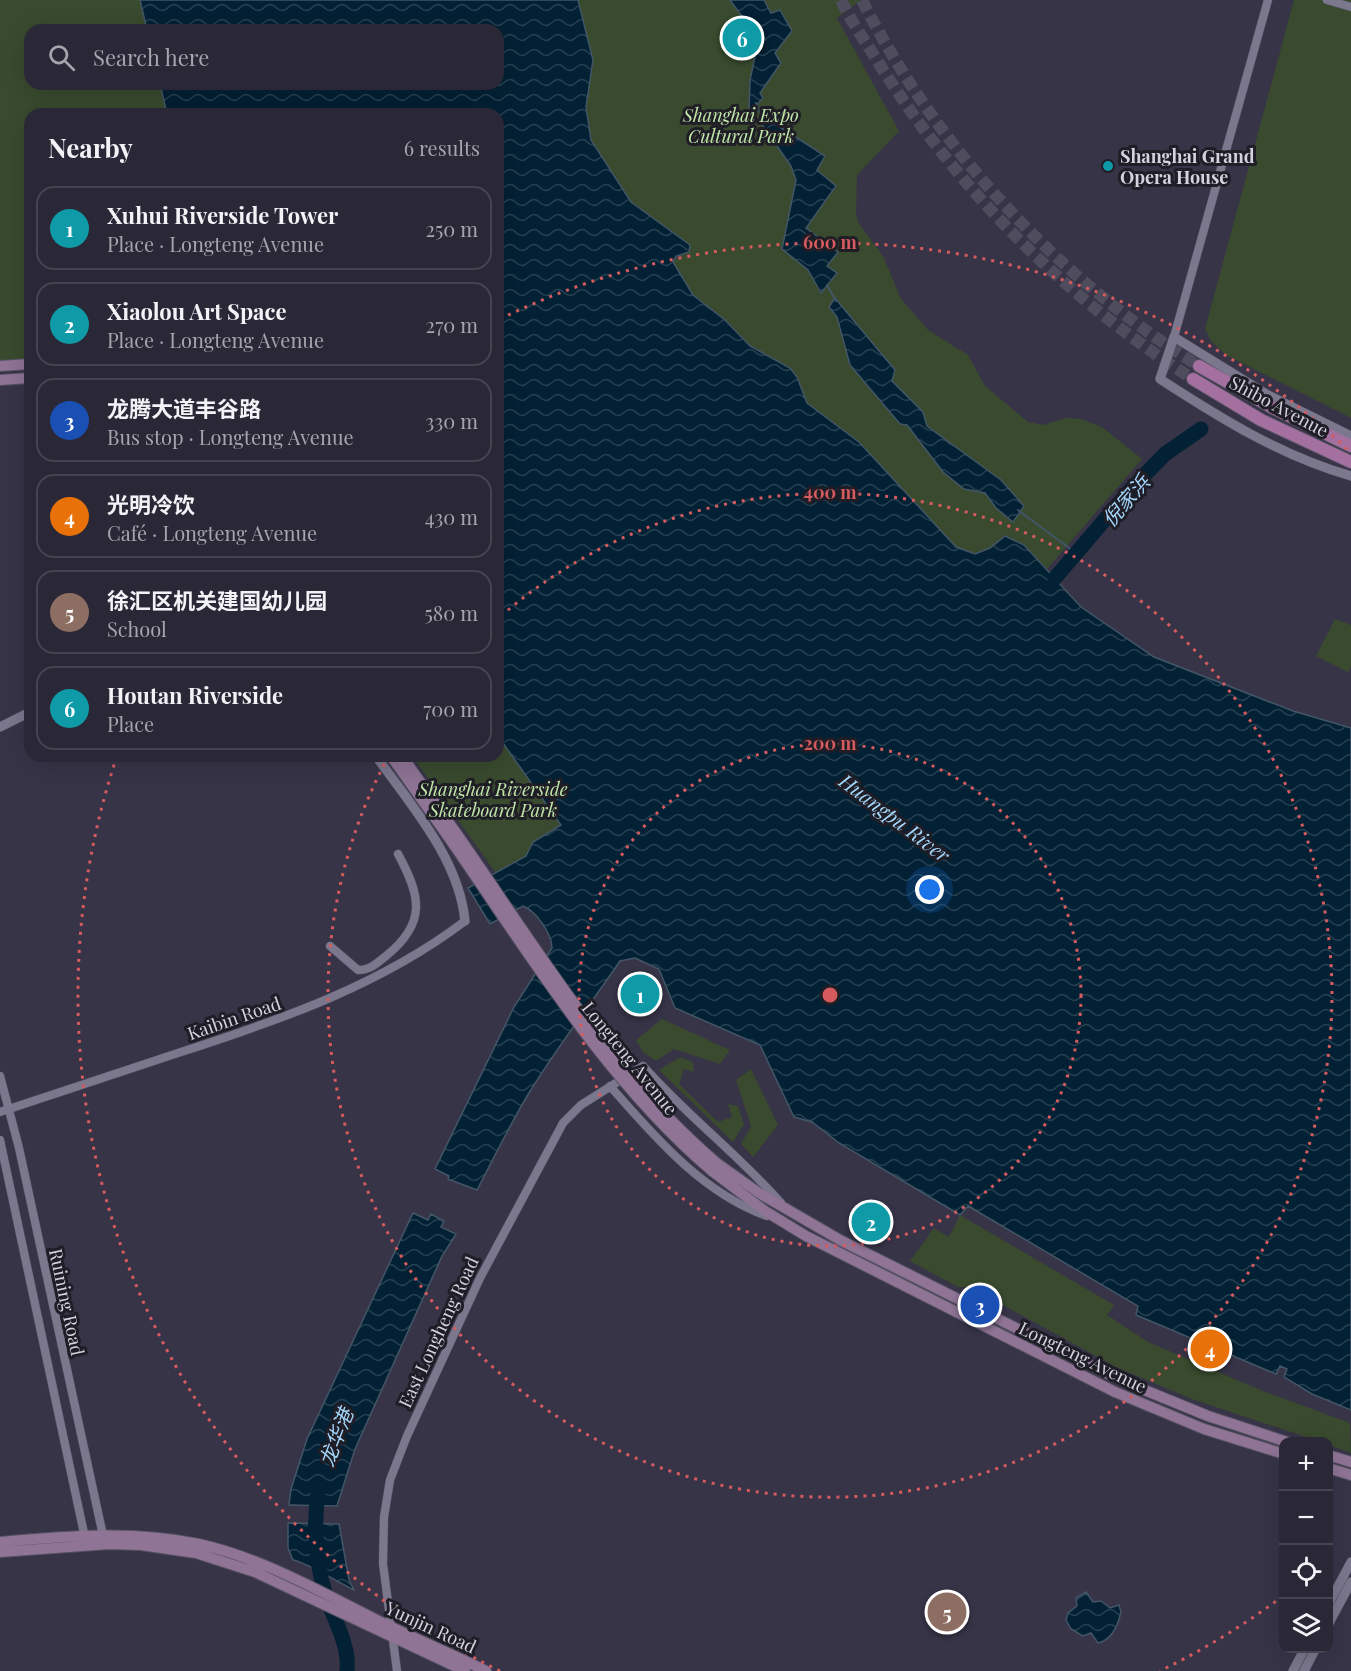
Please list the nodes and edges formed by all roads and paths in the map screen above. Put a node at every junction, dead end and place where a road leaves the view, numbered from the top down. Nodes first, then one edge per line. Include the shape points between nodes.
1 (1268, 0) edge
2 (1327, 0) edge
3 (1351, 7) edge
4 (1174, 337) junction
5 (24, 364) edge
6 (0, 366) edge
7 (1199, 366) tunnel mouth
8 (24, 378) edge
9 (1193, 379) tunnel mouth
10 (0, 380) edge
11 (1351, 436) edge
12 (1351, 446) edge
13 (1351, 462) edge
14 (1351, 476) edge
15 (24, 715) edge
16 (0, 727) edge
17 (380, 762) edge
18 (395, 762) edge
19 (406, 762) edge
20 (398, 854) dead end
21 (465, 921) joint
22 (330, 946) dead end
23 (0, 1076) edge
24 (610, 1086) junction
25 (10, 1109) junction
26 (0, 1112) edge
27 (0, 1140) edge
28 (715, 1167) junction
29 (786, 1209) junction
30 (778, 1220) junction
31 (1279, 1439) edge
32 (1279, 1452) edge
33 (1333, 1456) edge
34 (1351, 1462) edge
35 (1333, 1469) edge
36 (1351, 1475) edge
37 (85, 1540) junction
38 (104, 1540) junction
39 (0, 1542) edge
40 (0, 1552) edge
41 (1351, 1562) edge
42 (1351, 1582) edge
43 (1332, 1599) edge
44 (1333, 1617) edge
45 (391, 1633) junction
46 (1302, 1653) edge
47 (1313, 1653) edge
48 (398, 1671) edge
49 (465, 1671) edge
50 (486, 1671) edge
51 (1293, 1671) edge
52 (1304, 1671) edge

1 - 4 street
2 - 3 street
4 - 11 street via 1268,395
4 - 14 street via 1160,379 1257,438
5 - 6 main road
7 - 12 main road, Shibo Avenue
8 - 10 main road
9 - 13 main road, Shibo Avenue via 1261,420
15 - 16 street
17 - 21 street via 449,864
18 - 28 main road, Longteng Avenue, bridge via 609,1064 663,1126
19 - 28 main road, Longteng Avenue, bridge via 616,1059
20 - 22 street via 414,883 417,903 413,925 403,939 363,970
21 - 25 street, Kaibin Road via 392,967 322,1002
23 - 25 street, Ruining Road
24 - 29 street, East Longheng Road via 643,1066 689,1115 743,1161
24 - 30 street via 704,1180 732,1200
24 - 45 street, East Longheng Road via 575,1110 557,1132 499,1238 400,1451 384,1517 383,1564
25 - 26 street, Kaibin Road
25 - 38 street, Ruining Road
27 - 37 street, Ruining Road
28 - 29 main road, Longteng Avenue
28 - 30 main road, Longteng Avenue
29 - 31 main road, Longteng Avenue via 1120,1380
30 - 32 main road, Longteng Avenue via 1115,1392 1183,1421
33 - 34 main road
35 - 36 main road
37 - 38 main road
37 - 39 main road
37 - 40 main road
38 - 45 main road, Yunjin Road via 196,1553 255,1572 364,1625
38 - 45 main road, Yunjin Road via 142,1536 199,1544 250,1559 362,1612
41 - 43 street
42 - 44 street
45 - 48 street, East Longheng Road
45 - 49 main road, Yunjin Road
45 - 50 main road, Yunjin Road
46 - 51 street
47 - 52 street

